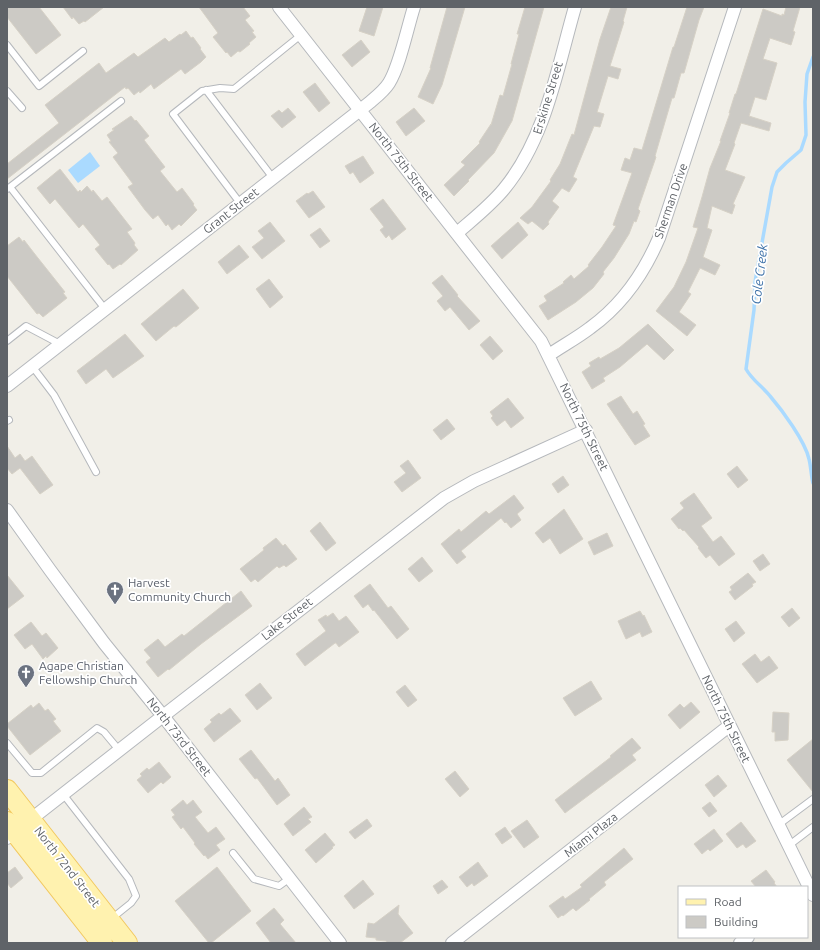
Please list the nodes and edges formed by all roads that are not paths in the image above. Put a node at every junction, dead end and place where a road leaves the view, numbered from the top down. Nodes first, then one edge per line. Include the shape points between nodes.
1 (279, 7) edge
2 (414, 7) edge
3 (575, 7) edge
4 (734, 7) edge
5 (302, 35) junction
6 (7, 45) edge
7 (83, 51) dead end
8 (206, 90) junction
9 (7, 91) edge
10 (121, 101) dead end
11 (22, 108) dead end
12 (360, 110) junction
13 (273, 178) junction
14 (9, 188) edge
15 (240, 203) junction
16 (457, 233) junction
17 (105, 309) junction
18 (7, 341) edge
19 (60, 344) junction
20 (548, 355) junction
21 (32, 366) junction
22 (7, 386) edge
23 (586, 430) junction
24 (96, 472) dead end
25 (7, 510) edge
26 (163, 716) junction
27 (729, 726) junction
28 (7, 743) edge
29 (119, 750) junction
30 (7, 790) edge
31 (63, 794) junction
32 (813, 799) edge
33 (30, 820) junction
34 (778, 825) junction
35 (813, 827) edge
36 (10, 831) edge
37 (788, 846) junction
38 (233, 852) dead end
39 (290, 878) junction
40 (807, 886) edge
41 (109, 920) junction
42 (102, 943) edge
43 (127, 943) edge
44 (340, 943) edge
45 (452, 943) edge

1 - 5 street, North 75th Street
2 - 12 street, Grant Street via 389,83
3 - 16 street, Erskine Street via 536,138 504,190
4 - 20 street, Sherman Drive via 659,238 643,271 604,317
5 - 8 lane via 234,89
5 - 12 street, North 75th Street
6 - 7 lane via 39,86
8 - 13 lane
8 - 15 lane via 173,114
9 - 11 lane
10 - 14 lane
12 - 13 street, Grant Street
12 - 16 street, North 75th Street
13 - 15 street, Grant Street
14 - 17 lane
15 - 17 street, Grant Street
16 - 20 street, North 75th Street via 531,327
17 - 19 street, Grant Street
18 - 19 lane via 26,326
19 - 21 street, Grant Street
20 - 23 street, North 75th Street
21 - 22 street, Grant Street
21 - 24 lane via 54,395
23 - 26 street, Lake Street via 474,481 444,498
23 - 27 street, North 75th Street
25 - 26 street, North 73rd Street via 99,637
26 - 29 street, Lake Street
26 - 39 street, North 73rd Street
27 - 34 street, North 75th Street
27 - 45 street, Miami Plaza
28 - 29 lane via 32,772 41,773 97,728 104,732
29 - 31 street, Lake Street
30 - 33 main road, North 72nd Street
31 - 33 street, Lake Street
31 - 41 lane via 130,879 136,896
32 - 34 lane
33 - 36 street, Lake Street
33 - 41 main road, North 72nd Street
34 - 37 street, North 75th Street
35 - 37 lane
36 - 42 main road, North 72nd Street
37 - 40 street, North 75th Street
38 - 39 lane via 254,879 279,886
39 - 44 street, North 73rd Street
41 - 43 main road, North 72nd Street

